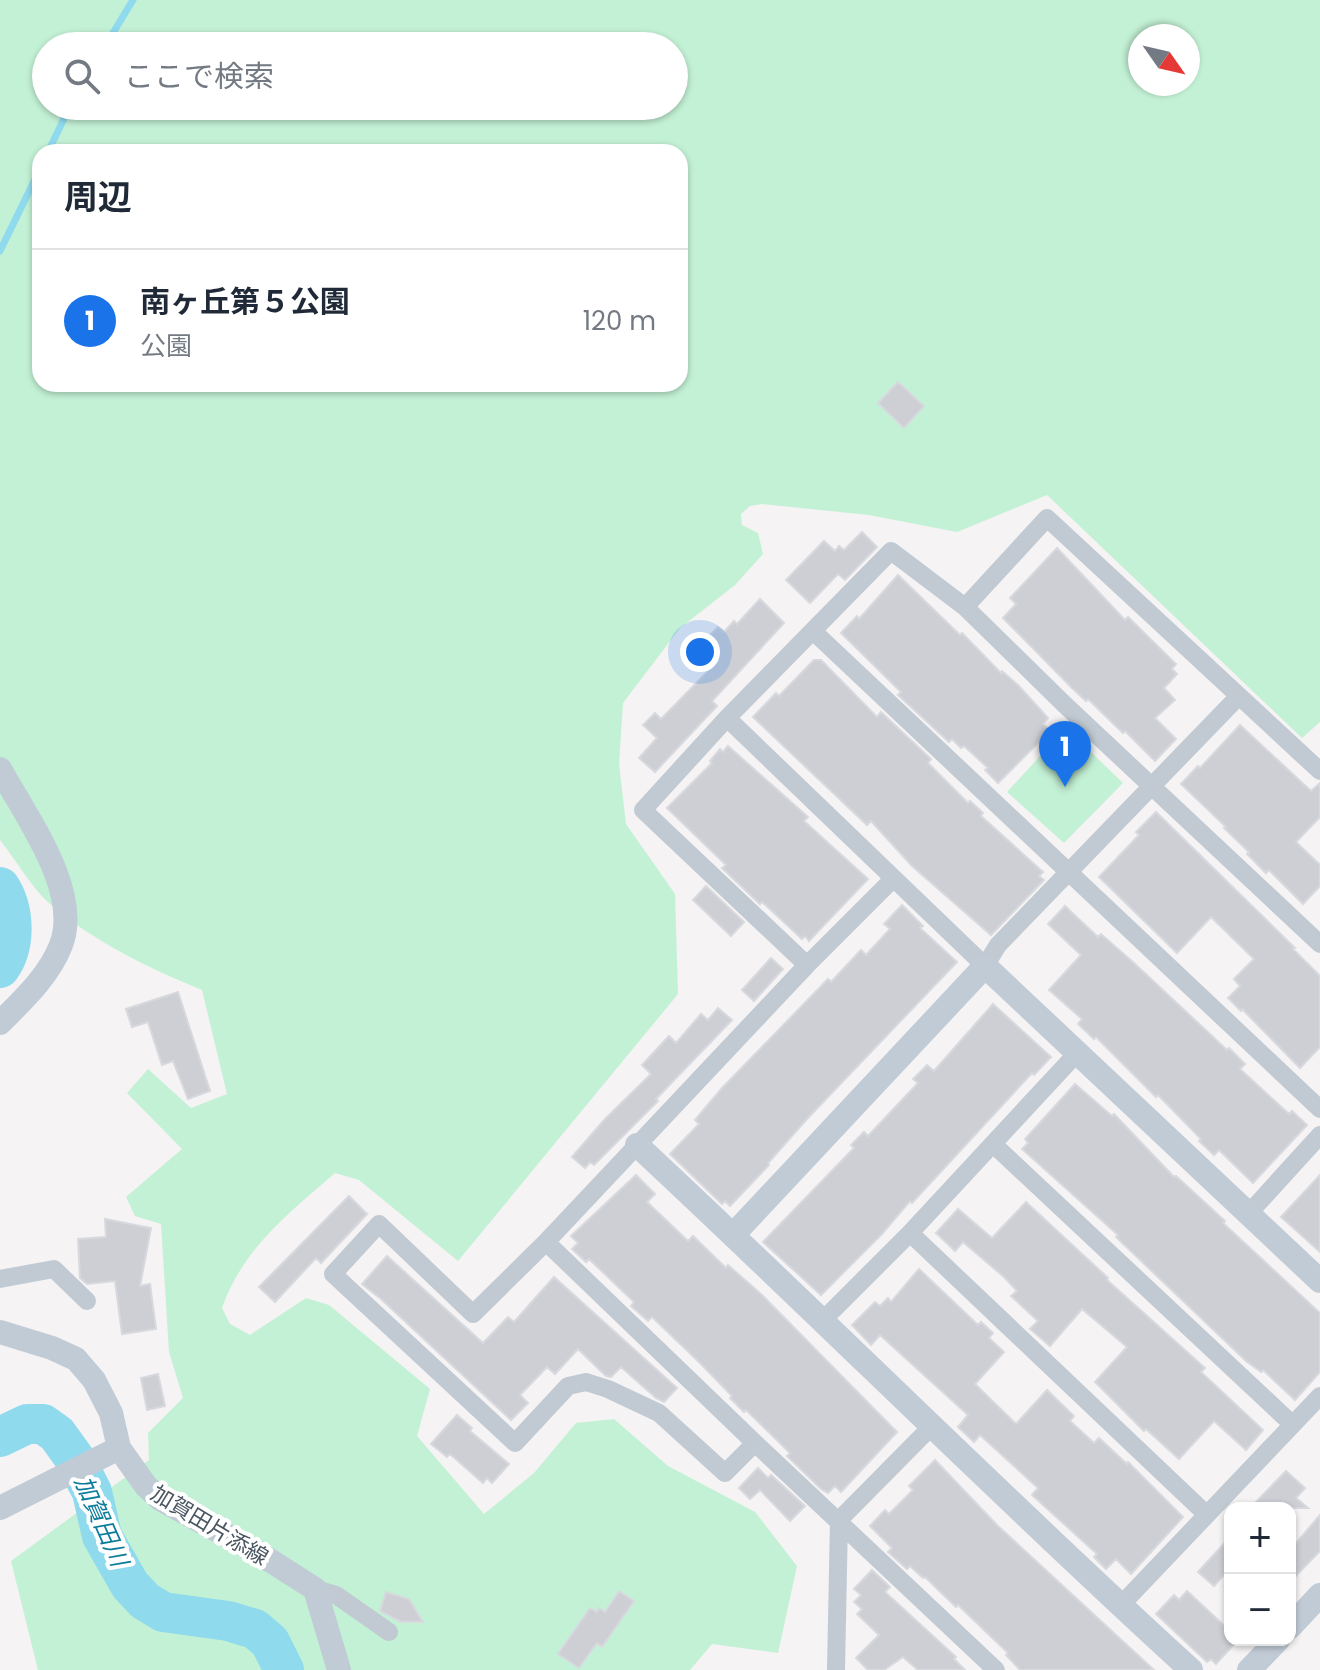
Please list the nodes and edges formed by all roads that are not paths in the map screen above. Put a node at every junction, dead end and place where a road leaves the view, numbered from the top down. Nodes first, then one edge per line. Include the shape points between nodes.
1 (965, 607) junction
2 (814, 632) junction
3 (1238, 697) junction
4 (727, 718) junction
5 (0, 769) edge
6 (1320, 771) edge
7 (1152, 786) junction
8 (1069, 870) junction
9 (893, 879) junction
10 (1320, 944) edge
11 (807, 965) junction
12 (985, 966) junction
13 (0, 1023) edge
14 (1078, 1052) junction
15 (1320, 1109) edge
16 (1320, 1135) edge
17 (993, 1144) junction
18 (637, 1145) junction
19 (1250, 1212) junction
20 (910, 1233) junction
21 (733, 1235) junction
22 (546, 1242) junction
23 (0, 1279) edge
24 (1320, 1281) edge
25 (87, 1301) dead end
26 (823, 1320) junction
27 (0, 1332) edge
28 (1320, 1396) edge
29 (1292, 1424) junction
30 (931, 1427) junction
31 (755, 1443) junction
32 (112, 1451) junction
33 (8, 1505) edge
34 (1206, 1514) junction
35 (839, 1520) junction
36 (315, 1589) junction
37 (1320, 1595) edge
38 (1120, 1606) junction
39 (1296, 1621) edge
40 (389, 1632) dead end
41 (1272, 1646) edge
42 (339, 1670) edge
43 (836, 1670) edge
44 (996, 1670) edge
45 (1191, 1670) edge
46 (1249, 1670) edge

1 - 2 street via 891,551
1 - 3 street via 1047,518
1 - 7 street
2 - 4 street
2 - 8 street
3 - 6 street
3 - 7 street
4 - 9 street
4 - 11 street via 643,810
5 - 13 street via 56,870 66,927 39,982
7 - 8 street
7 - 10 street
8 - 12 street via 998,945
8 - 15 street
9 - 11 street
9 - 12 street
11 - 18 street
12 - 14 street
12 - 21 street
14 - 17 street
14 - 19 street
16 - 19 street
17 - 20 street
17 - 29 street
18 - 21 street
18 - 22 street
19 - 24 street
20 - 26 street
20 - 34 street
21 - 26 street
22 - 31 street
22 - 31 street via 473,1314 379,1224 333,1274 515,1443 568,1386 586,1382 659,1413 725,1473
23 - 25 street via 54,1269
26 - 30 street
27 - 32 street, 加賀田片添線 via 76,1359 111,1413
28 - 29 street
29 - 34 street
30 - 35 street
30 - 38 street
31 - 35 street
32 - 33 street
32 - 36 street, 加賀田片添線 via 160,1499
34 - 38 street
35 - 43 street
35 - 44 street
36 - 40 street via 336,1595
36 - 42 street
37 - 39 street
38 - 45 street
41 - 46 street

